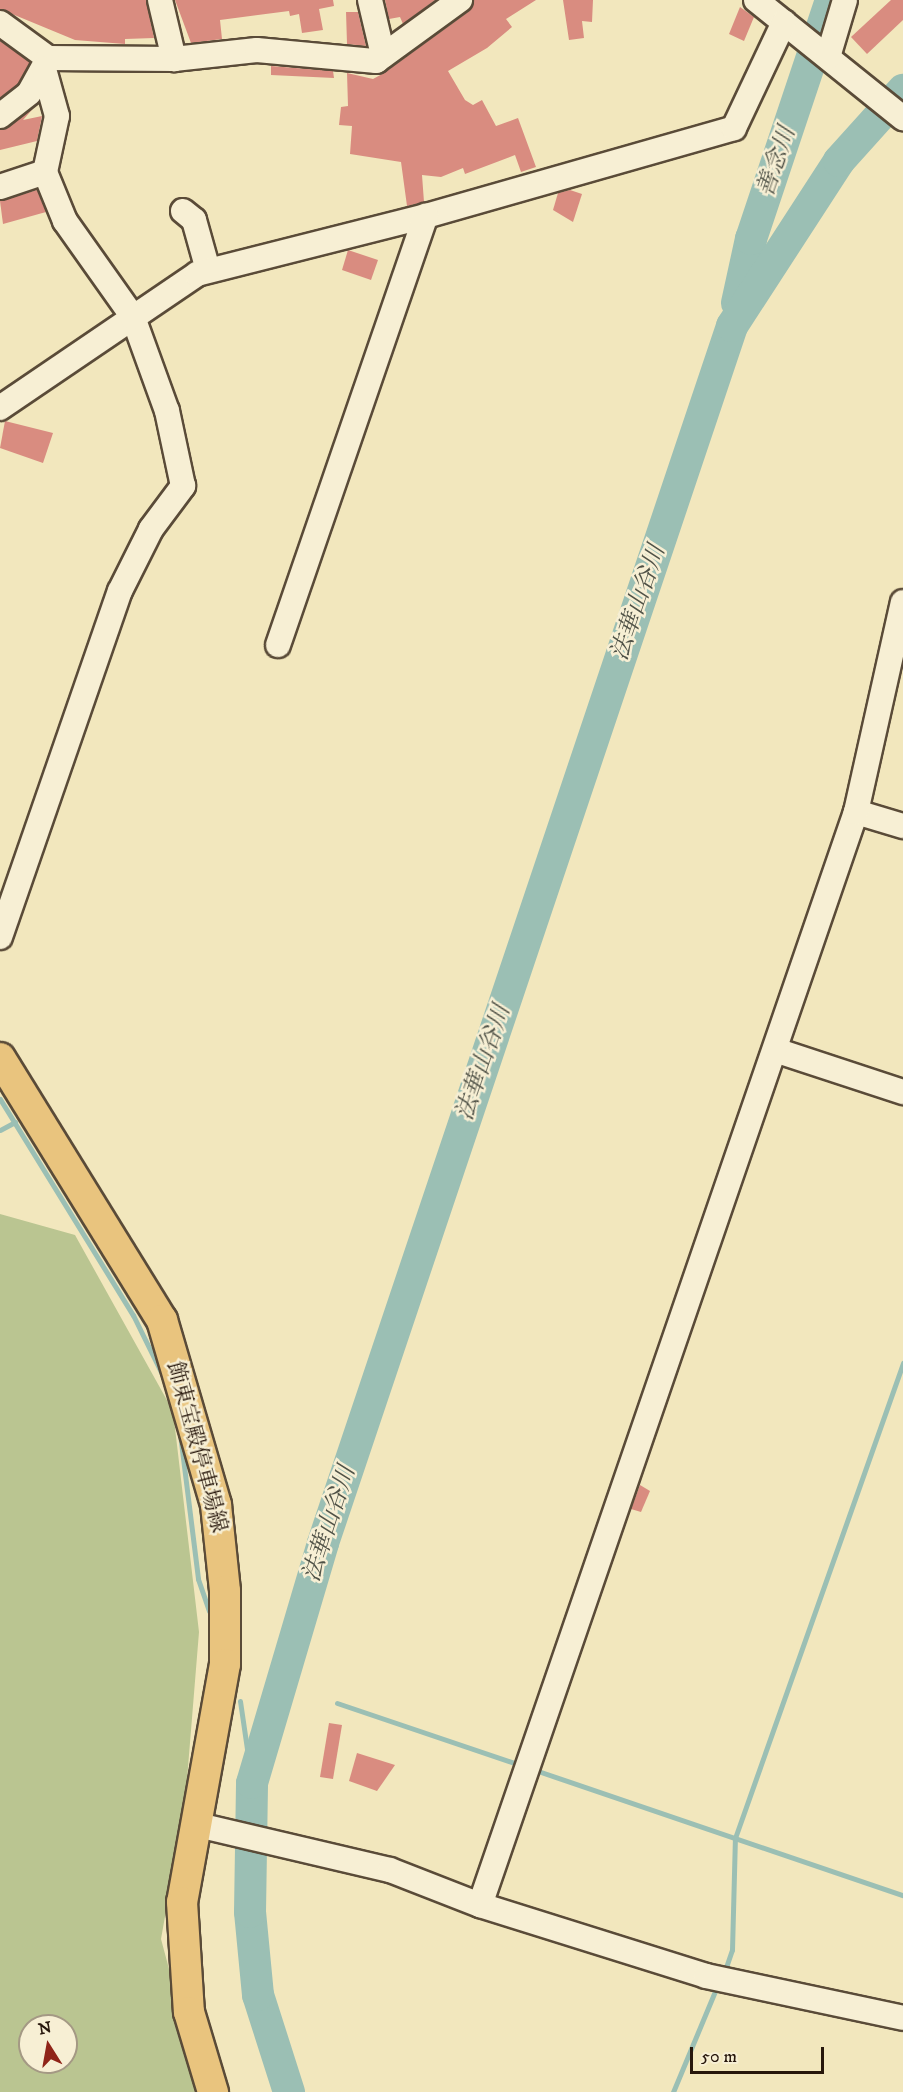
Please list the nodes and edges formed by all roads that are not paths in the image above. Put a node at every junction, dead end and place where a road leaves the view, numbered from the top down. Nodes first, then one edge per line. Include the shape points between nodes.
1 (160, 0) edge
2 (370, 0) edge
3 (460, 0) edge
4 (756, 0) edge
5 (845, 0) edge
6 (0, 23) edge
7 (790, 27) junction
8 (383, 55) junction
9 (826, 55) junction
10 (174, 59) junction
11 (46, 63) junction
12 (0, 116) edge
13 (903, 118) edge
14 (45, 172) junction
15 (0, 187) edge
16 (183, 211) dead end
17 (426, 216) junction
18 (208, 270) junction
19 (133, 317) junction
20 (0, 408) edge
21 (903, 602) edge
22 (278, 645) dead end
23 (897, 664) edge
24 (856, 813) junction
25 (903, 826) edge
26 (0, 937) edge
27 (775, 1050) junction
28 (0, 1058) edge
29 (903, 1092) edge
30 (198, 1825) junction
31 (480, 1905) junction
32 (903, 2018) edge
33 (213, 2092) edge

1 - 10 street
2 - 8 street
3 - 8 street
4 - 7 street
5 - 9 street
6 - 11 street
7 - 9 street
7 - 17 street via 734,128
8 - 10 street via 376,61 257,50
9 - 13 street
10 - 11 street
11 - 12 street via 29,93
11 - 14 street via 57,116
14 - 15 street
14 - 19 street via 65,221
16 - 18 street via 194,220
17 - 18 street
17 - 22 street
18 - 19 street
19 - 20 street
19 - 26 street via 167,411 183,486 151,529 120,591
21 - 23 street
23 - 24 street
24 - 25 street
24 - 27 street
27 - 29 street
27 - 31 street
28 - 30 main road, 飾東宝殿停車場線 via 162,1320 216,1505 225,1591 225,1664
30 - 31 street via 390,1870
30 - 33 main road, 飾東宝殿停車場線 via 182,1902 182,1959 191,2022
31 - 32 street via 706,1976

